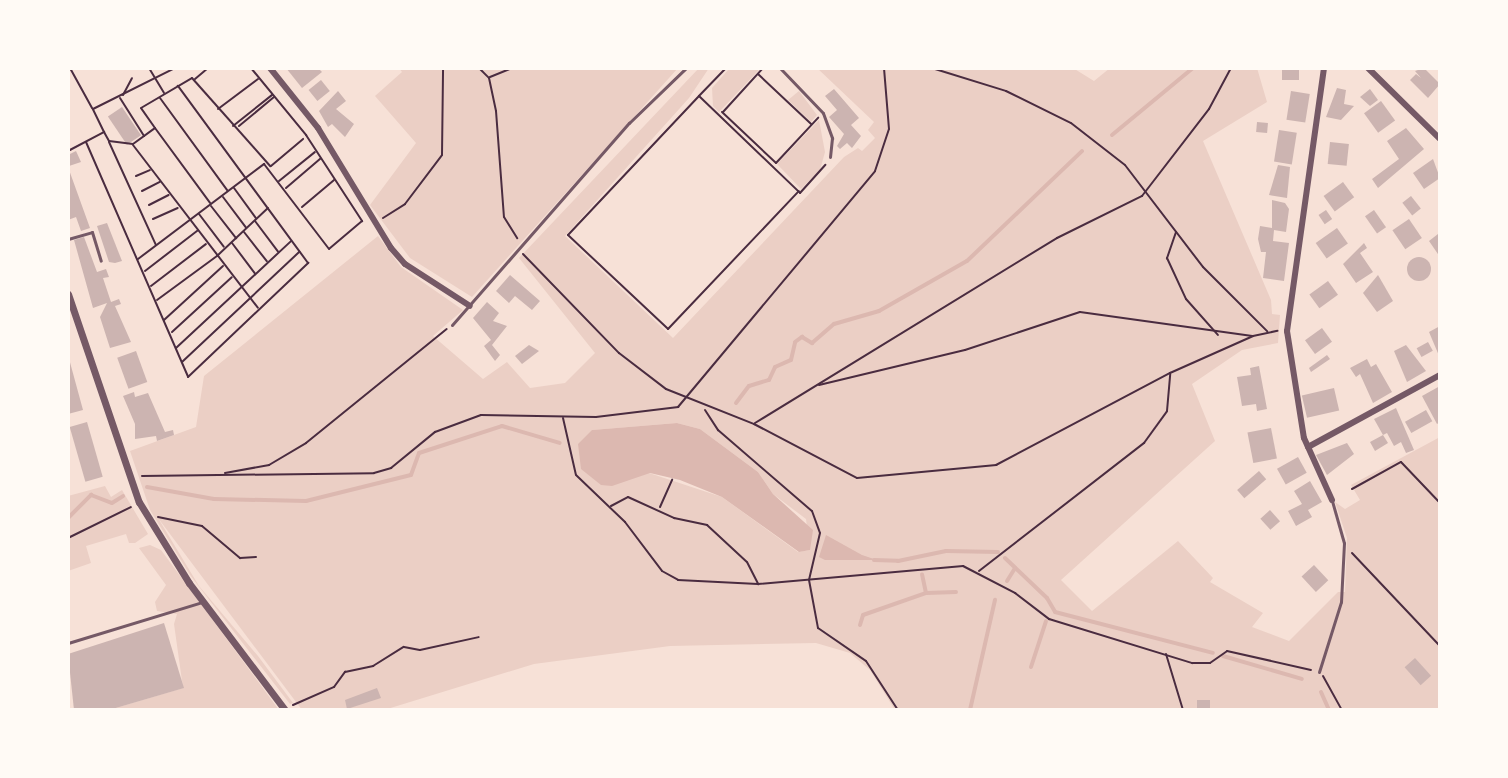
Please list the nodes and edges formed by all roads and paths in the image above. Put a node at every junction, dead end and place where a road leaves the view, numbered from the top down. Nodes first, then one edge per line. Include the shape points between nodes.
1 (70, 68) edge
2 (149, 68) edge
3 (175, 68) edge
4 (208, 68) edge
5 (251, 68) edge
6 (270, 68) edge
7 (443, 68) edge
8 (479, 68) edge
9 (512, 68) edge
10 (686, 68) edge
11 (726, 68) edge
12 (763, 68) edge
13 (780, 68) edge
14 (885, 68) edge
15 (928, 68) edge
16 (1231, 68) edge
17 (1324, 68) edge
18 (1368, 68) edge
19 (758, 74) junction
20 (132, 78) dead end
21 (259, 78) junction
22 (489, 78) junction
23 (156, 79) junction
24 (194, 80) junction
25 (178, 86) junction
26 (164, 94) junction
27 (274, 95) junction
28 (699, 96) junction
29 (121, 97) junction
30 (159, 97) junction
31 (141, 108) junction
32 (93, 109) junction
33 (218, 109) junction
34 (823, 113) junction
35 (721, 114) junction
36 (131, 115) dead end
37 (812, 125) junction
38 (235, 127) junction
39 (155, 128) junction
40 (104, 132) junction
41 (144, 136) junction
42 (304, 139) junction
43 (1440, 139) edge
44 (109, 141) junction
45 (86, 142) junction
46 (133, 144) junction
47 (68, 151) edge
48 (315, 152) junction
49 (830, 157) joint
50 (320, 159) junction
51 (265, 162) junction
52 (269, 167) junction
53 (151, 169) junction
54 (136, 176) dead end
55 (245, 178) junction
56 (335, 179) junction
57 (161, 182) junction
58 (278, 182) junction
59 (233, 187) junction
60 (285, 188) junction
61 (142, 191) dead end
62 (228, 191) junction
63 (799, 191) junction
64 (1149, 191) junction
65 (170, 194) junction
66 (222, 196) junction
67 (211, 204) junction
68 (149, 205) dead end
69 (180, 207) junction
70 (301, 207) junction
71 (268, 208) junction
72 (199, 213) junction
73 (153, 219) dead end
74 (256, 219) junction
75 (189, 220) junction
76 (374, 220) junction
77 (246, 228) junction
78 (198, 231) junction
79 (243, 231) junction
80 (1177, 231) junction
81 (236, 238) junction
82 (68, 239) edge
83 (291, 240) junction
84 (231, 242) junction
85 (207, 243) junction
86 (156, 245) junction
87 (225, 248) junction
88 (519, 250) junction
89 (299, 251) junction
90 (279, 252) junction
91 (217, 256) junction
92 (137, 260) junction
93 (101, 261) dead end
94 (268, 262) junction
95 (224, 265) junction
96 (143, 272) junction
97 (255, 274) junction
98 (232, 276) junction
99 (285, 284) junction
100 (150, 287) junction
101 (241, 287) junction
102 (289, 289) dead end
103 (68, 294) edge
104 (250, 298) junction
105 (156, 301) junction
106 (470, 306) junction
107 (259, 309) junction
108 (164, 320) junction
109 (452, 325) joint
110 (1287, 331) junction
111 (1267, 332) junction
112 (170, 333) junction
113 (1218, 335) junction
114 (1253, 336) junction
115 (176, 348) junction
116 (182, 362) junction
117 (1170, 373) junction
118 (1440, 375) edge
119 (816, 386) junction
120 (685, 401) junction
121 (704, 408) junction
122 (563, 418) junction
123 (754, 424) junction
124 (1308, 447) junction
125 (762, 468) junction
126 (758, 472) dead end
127 (220, 473) junction
128 (672, 480) dead end
129 (132, 488) junction
130 (1352, 489) dead end
131 (1332, 500) joint
132 (139, 502) junction
133 (1440, 503) edge
134 (610, 507) junction
135 (659, 508) junction
136 (145, 514) junction
137 (68, 538) edge
138 (1344, 543) junction
139 (256, 557) dead end
140 (978, 572) junction
141 (809, 580) junction
142 (758, 584) junction
143 (203, 601) junction
144 (479, 637) dead end
145 (68, 643) edge
146 (1440, 646) edge
147 (1166, 654) junction
148 (1319, 672) junction
149 (285, 709) edge
150 (898, 710) edge
151 (1183, 710) edge
152 (1342, 710) edge

1 - 32 path
2 - 23 path
3 - 23 path
4 - 24 path
5 - 21 path
6 - 76 street via 318,128
7 - 76 path via 442,155 405,204
8 - 22 path
9 - 22 path
10 - 88 lane via 629,123
11 - 28 path
12 - 19 path
13 - 34 lane
14 - 15 path
14 - 120 path via 889,129 875,171
15 - 64 path via 1006,91 1071,123
16 - 64 path via 1209,109
17 - 110 street
18 - 43 street
19 - 35 path
19 - 37 path
20 - 29 path
21 - 27 path
21 - 33 path
22 - 88 path via 503,211
23 - 26 path
23 - 29 path
24 - 25 path
24 - 33 path
25 - 26 path
25 - 55 path
26 - 30 path
27 - 38 path
27 - 42 path
28 - 35 path
28 - 63 path via 568,235 668,329
29 - 32 path
29 - 41 path
30 - 31 path
30 - 62 path
31 - 36 path
31 - 39 path
32 - 40 path
33 - 38 path
34 - 37 path
34 - 49 lane via 832,138
35 - 37 path via 776,163
35 - 63 path
38 - 51 path
39 - 41 path
39 - 67 path
40 - 44 path
40 - 45 path
41 - 46 path
42 - 48 path
42 - 52 path
44 - 46 path
44 - 86 path
45 - 47 path
45 - 92 path
46 - 53 path
48 - 50 path
48 - 58 path
49 - 63 path
50 - 56 path
50 - 60 path
51 - 52 path
51 - 55 path
52 - 58 path
53 - 54 path
53 - 57 path
55 - 59 path
55 - 71 path
56 - 70 path
56 - 70 path via 362,221 329,249 300,215
57 - 61 path
57 - 65 path
58 - 60 path
59 - 62 path
59 - 74 path
60 - 70 path
62 - 66 path
64 - 80 path
64 - 119 path via 1057,238
65 - 68 path
65 - 69 path
66 - 67 path
66 - 77 path
67 - 72 path
67 - 81 path
69 - 73 path
69 - 75 path
71 - 74 path
71 - 83 path
72 - 75 path
72 - 87 path
74 - 77 path
74 - 90 path
75 - 78 path
75 - 86 path
76 - 106 street via 405,264
77 - 79 path
78 - 85 path
78 - 96 path
79 - 81 path
79 - 94 path
80 - 111 path via 1203,267 1262,320
80 - 113 path via 1167,258 1186,299
81 - 84 path
82 - 93 lane via 92,232
83 - 89 path
83 - 90 path
84 - 87 path
84 - 97 path
85 - 91 path
85 - 100 path
86 - 92 path
87 - 91 path
88 - 106 lane
88 - 120 path via 626,359
89 - 99 path via 308,263
89 - 104 path
90 - 94 path
91 - 95 path
91 - 105 path
92 - 96 path
94 - 97 path
95 - 98 path
95 - 108 path
96 - 100 path
97 - 101 path
98 - 101 path
98 - 112 path
99 - 102 path
99 - 107 path
100 - 105 path
101 - 104 path
101 - 115 path
103 - 129 street
104 - 107 path
104 - 116 path
105 - 108 path
106 - 109 lane
107 - 116 path via 188,377
108 - 112 path
109 - 127 path via 306,443 269,465
110 - 111 path
110 - 124 street
111 - 114 path
112 - 115 path
113 - 114 path
113 - 119 path via 1080,312 965,350
114 - 117 path
115 - 116 path
117 - 123 path via 1013,458 979,468 857,478
117 - 140 path via 1167,411 1144,443
118 - 124 street
119 - 123 path
120 - 121 path
120 - 122 path via 635,413
121 - 123 path
121 - 125 path via 718,430
122 - 127 path via 510,413 464,420 435,432 391,468 374,473
122 - 134 path via 571,467
124 - 131 street
125 - 126 path
125 - 141 path via 812,511 820,533
127 - 129 path via 141,477
128 - 135 path
129 - 132 street
130 - 133 path via 1401,462
131 - 138 lane
132 - 136 street
132 - 137 path
134 - 135 path via 628,497
134 - 142 path via 669,576
135 - 142 path via 715,531 747,562
136 - 139 path via 202,526 240,558
136 - 143 street
138 - 146 path
138 - 148 lane via 1341,602
140 - 141 path via 948,565
140 - 147 path via 1049,619
141 - 142 path
141 - 150 path via 823,635 866,661
143 - 145 lane
143 - 149 street
144 - 149 path via 420,650 404,647 373,666 345,672 334,687
147 - 148 path via 1210,663 1227,651
147 - 151 path
148 - 152 path

